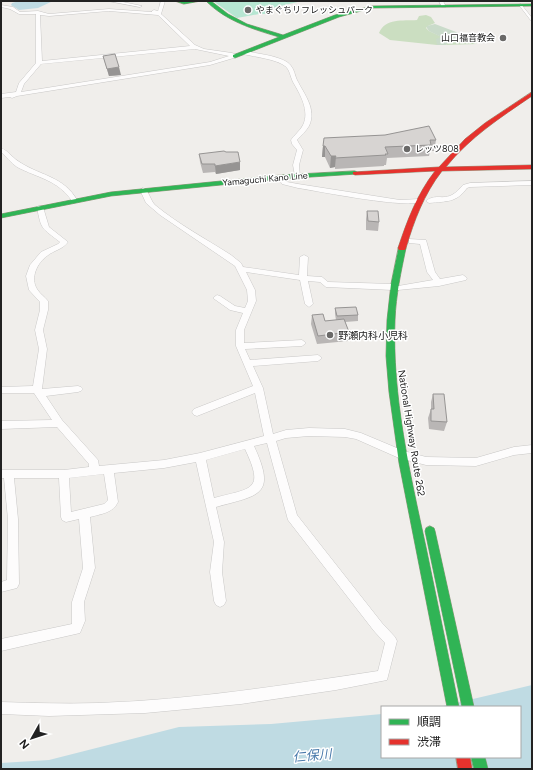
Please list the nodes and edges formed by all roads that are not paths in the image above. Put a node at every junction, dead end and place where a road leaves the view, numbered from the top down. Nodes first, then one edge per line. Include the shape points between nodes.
1 (110, 1) edge
2 (163, 1) edge
3 (177, 1) edge
4 (200, 1) edge
5 (208, 1) edge
6 (443, 3) edge
7 (480, 3) edge
8 (382, 4) edge
9 (521, 5) junction
10 (532, 5) edge
11 (1, 6) edge
12 (38, 12) junction
13 (160, 14) junction
14 (532, 21) edge
15 (284, 37) junction
16 (196, 47) junction
17 (245, 53) junction
18 (235, 56) junction
19 (39, 63) junction
20 (532, 94) edge
21 (15, 95) junction
22 (1, 96) edge
23 (532, 100) edge
24 (1, 101) edge
25 (1, 150) edge
26 (532, 167) edge
27 (444, 169) junction
28 (298, 176) junction
29 (281, 177) junction
30 (532, 182) edge
31 (143, 190) junction
32 (74, 200) junction
33 (419, 201) junction
34 (429, 202) junction
35 (40, 207) junction
36 (1, 216) edge
37 (412, 241) junction
38 (304, 257) dead end
39 (240, 269) junction
40 (303, 278) junction
41 (463, 278) dead end
42 (439, 283) junction
43 (397, 287) junction
44 (217, 298) dead end
45 (309, 304) dead end
46 (248, 311) junction
47 (302, 342) dead end
48 (240, 346) junction
49 (318, 358) dead end
50 (248, 363) junction
51 (258, 388) junction
52 (78, 389) dead end
53 (1, 390) edge
54 (402, 390) dead end
55 (38, 391) junction
56 (197, 412) dead end
57 (59, 423) junction
58 (1, 425) edge
59 (271, 437) junction
60 (248, 444) junction
61 (532, 449) edge
62 (402, 455) junction
63 (200, 457) junction
64 (109, 470) junction
65 (94, 472) junction
66 (5, 473) edge
67 (64, 474) junction
68 (210, 504) junction
69 (84, 514) junction
70 (428, 524) dead end
71 (1, 587) edge
72 (220, 601) dead end
73 (1, 645) edge
74 (453, 706) edge
75 (468, 706) edge
76 (1, 708) edge
77 (463, 758) edge
78 (478, 758) edge
79 (465, 769) edge
80 (481, 769) edge

1 - 13 street via 144,7
2 - 13 street
3 - 4 main road
5 - 15 main road via 245,25
6 - 7 main road
6 - 8 main road
7 - 9 main road
8 - 15 main road
9 - 10 main road
9 - 14 street
11 - 12 street via 19,13
12 - 13 street via 57,15 109,10
12 - 19 street
13 - 16 street via 180,36
15 - 17 main road
16 - 18 street
16 - 19 street
17 - 18 main road
17 - 28 street via 286,64 292,69 294,79 305,98 308,112 306,125 294,140 300,150 296,165
18 - 21 street via 210,63
19 - 21 street
20 - 27 main road, National Highway Route 262 via 470,137
21 - 22 street
21 - 24 street
23 - 27 main road, National Highway Route 262 via 484,133
25 - 32 street via 12,160 53,180 67,190
26 - 27 main road, Yamaguchi Kano Line
27 - 28 main road, Yamaguchi Kano Line
27 - 33 main road, National Highway Route 262
27 - 34 main road, National Highway Route 262
28 - 29 main road, Yamaguchi Kano Line
29 - 31 main road, Yamaguchi Kano Line
29 - 33 street via 284,183 298,186 400,202
30 - 34 street via 470,185 465,186 451,199
31 - 32 main road, Yamaguchi Kano Line
31 - 39 street via 153,207 228,257
32 - 35 main road, Yamaguchi Kano Line
33 - 43 main road, National Highway Route 262 via 403,241
34 - 37 main road, National Highway Route 262
35 - 36 main road, Yamaguchi Kano Line
35 - 55 street via 48,231 64,242 44,254 34,265 30,276 34,290 44,301 39,330 43,349
37 - 42 street via 423,242 431,272
37 - 43 main road, National Highway Route 262
38 - 40 street
39 - 40 street
39 - 46 street via 252,294
40 - 43 street via 322,280 326,284
40 - 45 street
41 - 42 street
42 - 43 street
43 - 54 main road, National Highway Route 262
43 - 62 main road, National Highway Route 262 via 390,312 390,367
44 - 46 street via 233,308
46 - 48 street via 240,330
47 - 48 street
48 - 50 street
49 - 50 street
50 - 51 street
51 - 56 street
51 - 59 street
52 - 55 street
53 - 55 street
55 - 57 street
57 - 58 street
57 - 65 street via 94,463
59 - 60 street
59 - 62 street via 309,432 345,433
59 - 76 street via 292,517 391,641 382,676 196,703 43,711
60 - 63 street
60 - 68 street via 258,468 259,483 256,490 240,497
61 - 62 street via 514,451 476,462 415,459
62 - 74 main road, National Highway Route 262
63 - 64 street
63 - 68 street
64 - 65 street
64 - 69 street via 113,502 107,508
65 - 67 street
66 - 67 street
66 - 71 street via 9,482 13,519 13,584
67 - 69 street via 66,517
68 - 72 street via 219,542 216,572
69 - 73 street via 89,568 78,602 79,621 76,629
70 - 75 main road
77 - 79 main road
78 - 80 main road

